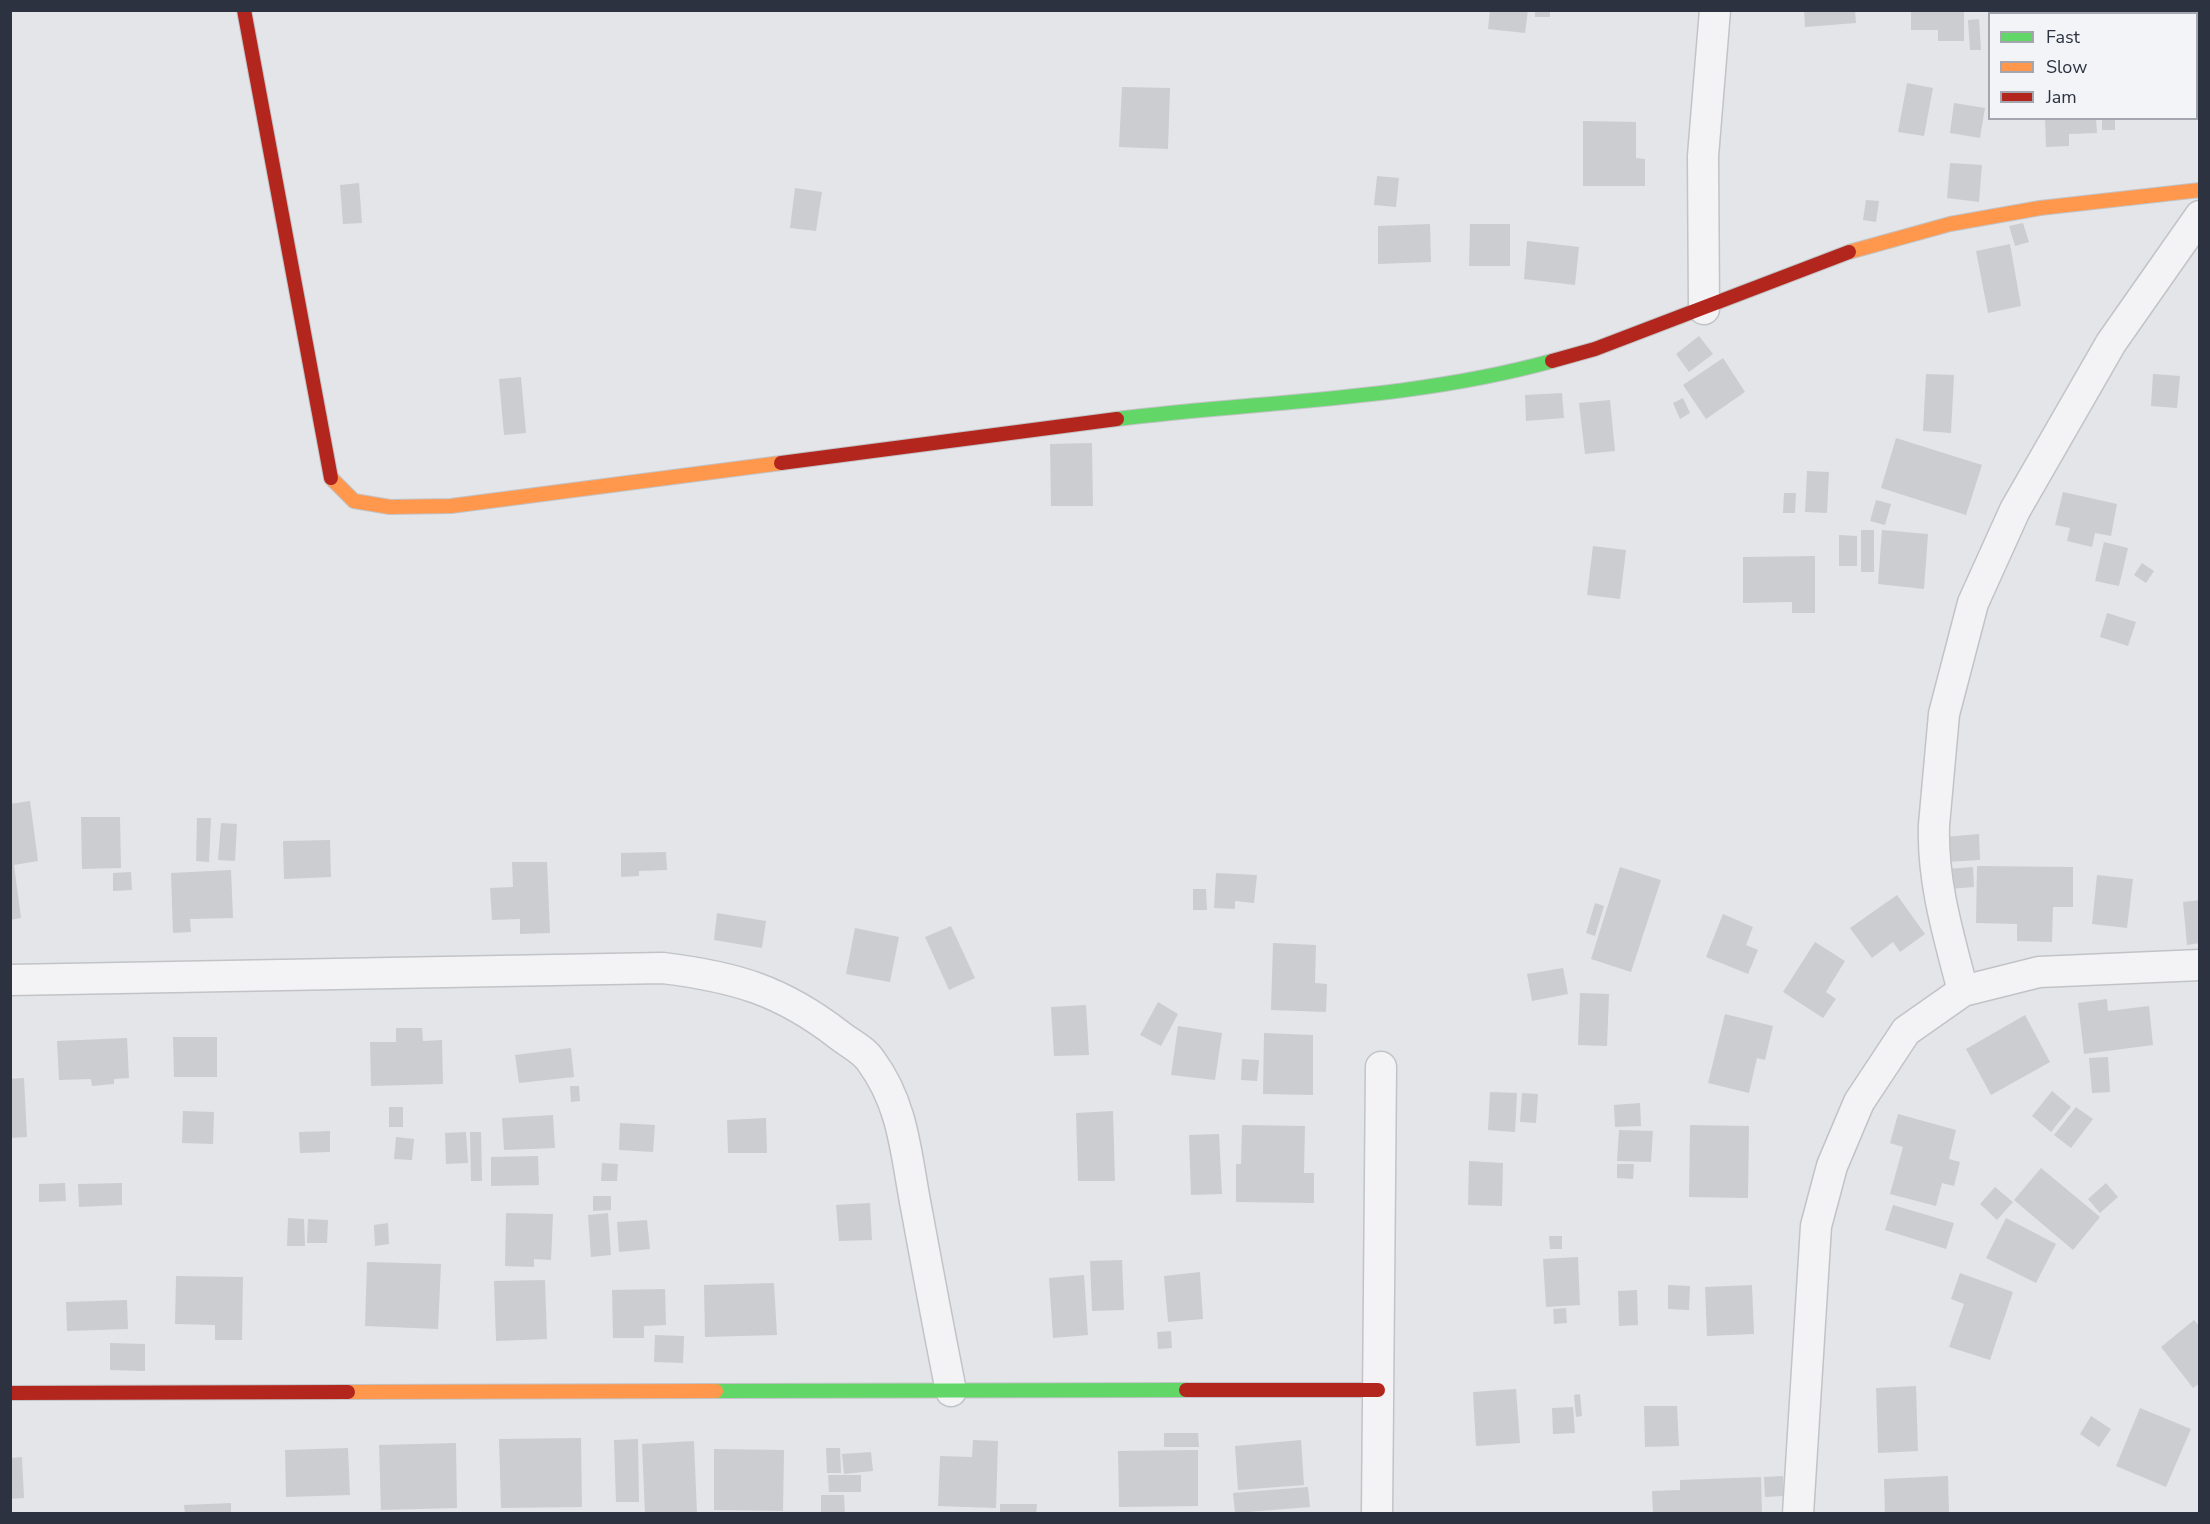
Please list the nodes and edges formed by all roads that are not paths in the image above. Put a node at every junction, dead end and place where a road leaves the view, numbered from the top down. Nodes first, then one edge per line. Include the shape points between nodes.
1 (244, 10) edge
2 (1715, 10) edge
3 (2199, 190) edge
4 (2199, 216) edge
5 (1704, 309) junction
6 (2199, 965) edge
7 (10, 980) edge
8 (1963, 991) junction
9 (1382, 1067) dead end
10 (1378, 1390) junction
11 (951, 1391) junction
12 (10, 1393) edge
13 (1377, 1514) edge
14 (1798, 1514) edge

1 - 5 street via 329,476 354,501 390,507 451,506 1188,410 1415,389 1515,371 1595,349
2 - 5 street via 1703,156
3 - 5 street via 2040,208 1950,224 1850,252
4 - 8 street via 2111,343 2014,510 1973,603 1944,714 1933,843 1942,909
6 - 8 street via 2039,972
7 - 11 street via 663,968 711,974 755,986 813,1015 860,1051 870,1059 890,1091 903,1129
8 - 14 street via 1906,1031 1859,1102 1832,1166 1816,1226
9 - 10 street
10 - 11 street
10 - 13 street
11 - 12 street

